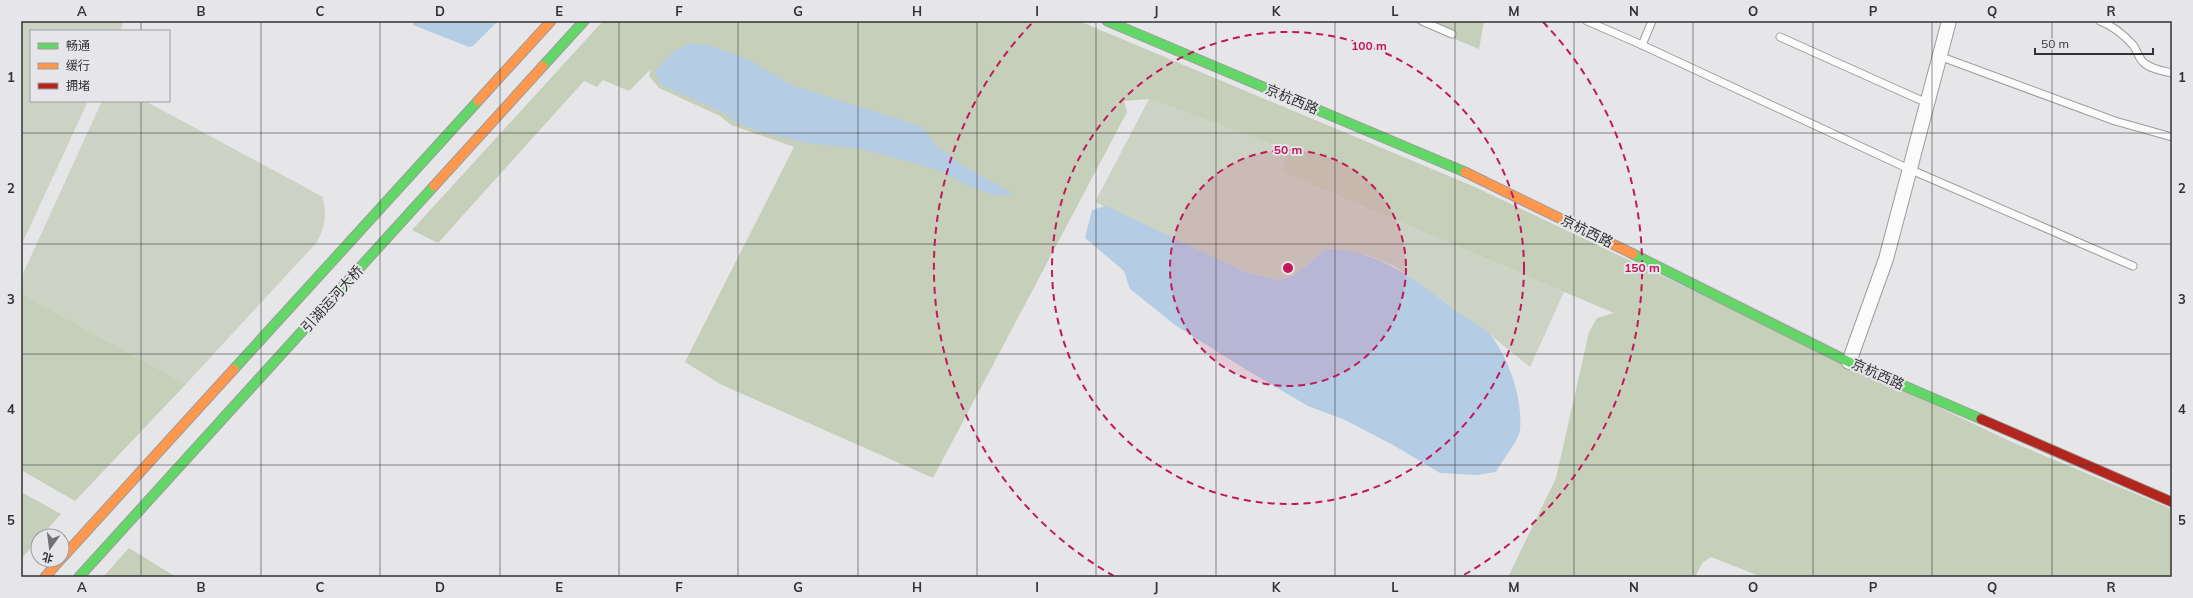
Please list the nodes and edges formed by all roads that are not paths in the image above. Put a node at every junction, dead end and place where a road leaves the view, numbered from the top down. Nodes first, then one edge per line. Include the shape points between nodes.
1 (551, 21) edge
2 (584, 21) edge
3 (1107, 21) edge
4 (1422, 21) edge
5 (1587, 21) edge
6 (1652, 21) edge
7 (1949, 21) edge
8 (2100, 21) edge
9 (1452, 34) dead end
10 (1780, 37) dead end
11 (1642, 45) junction
12 (1939, 56) junction
13 (2172, 72) edge
14 (1927, 103) junction
15 (2172, 137) edge
16 (1909, 169) junction
17 (2133, 266) dead end
18 (1849, 362) junction
19 (2172, 502) edge
20 (70, 549) edge
21 (53, 568) edge
22 (45, 577) edge
23 (79, 577) edge

1 - 20 main road, 引湖运河大桥
2 - 23 main road, 引湖运河大桥
3 - 18 main road, 京杭西路 via 1483,180
4 - 9 lane
5 - 11 lane
6 - 11 lane
7 - 12 street
8 - 13 lane via 2109,24 2123,36 2143,62 2160,70
10 - 14 lane
11 - 16 lane
12 - 14 street
12 - 15 lane via 2115,121
14 - 16 street
16 - 17 lane
16 - 18 street via 1886,259
18 - 19 main road, 京杭西路
21 - 22 main road, 引湖运河大桥

